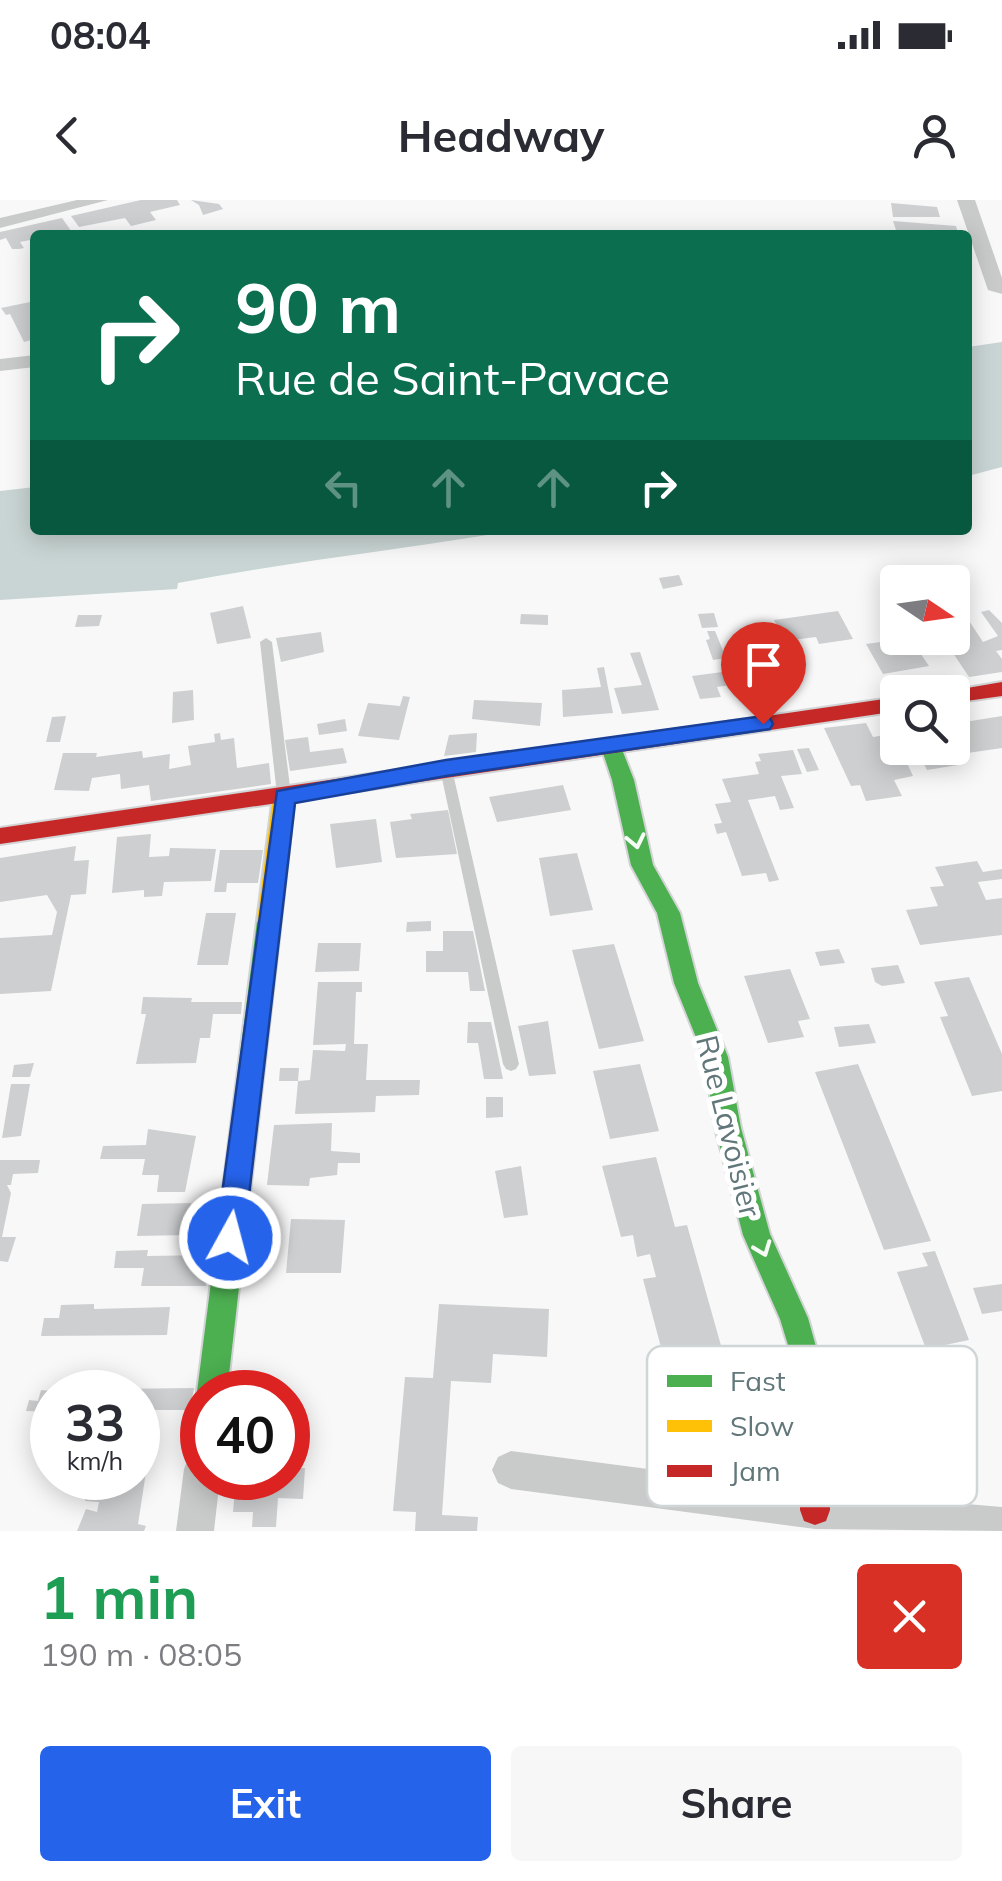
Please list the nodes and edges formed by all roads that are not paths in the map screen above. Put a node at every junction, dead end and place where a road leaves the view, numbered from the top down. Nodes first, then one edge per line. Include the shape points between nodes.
1 (99, 200) edge
2 (966, 200) edge
3 (0, 223) edge
4 (980, 239) junction
5 (1002, 240) edge
6 (997, 290) dead end
7 (3, 359) edge
8 (30, 362) edge
9 (266, 642) dead end
10 (1002, 689) edge
11 (970, 693) edge
12 (880, 707) edge
13 (611, 747) junction
14 (446, 768) junction
15 (284, 796) junction
16 (0, 836) edge
17 (511, 1064) dead end
18 (802, 1346) edge
19 (215, 1370) edge
20 (511, 1470) dead end
21 (647, 1488) edge
22 (198, 1500) edge
23 (784, 1506) edge
24 (814, 1506) edge
25 (814, 1510) junction
26 (1002, 1526) edge
27 (195, 1531) edge

1 - 3 street
2 - 4 street
4 - 5 street
4 - 6 street
7 - 8 street
9 - 15 lane
10 - 11 street
12 - 13 street
13 - 14 street
13 -> 18 street, Rue Lavoisier via 642,865 668,913 686,983 716,1057 757,1235
14 - 15 street
14 - 17 lane
15 - 16 street
15 - 19 street
20 - 21 street
22 - 27 street
23 - 25 street
24 -> 25 street, Rue Lavoisier
25 - 26 street

